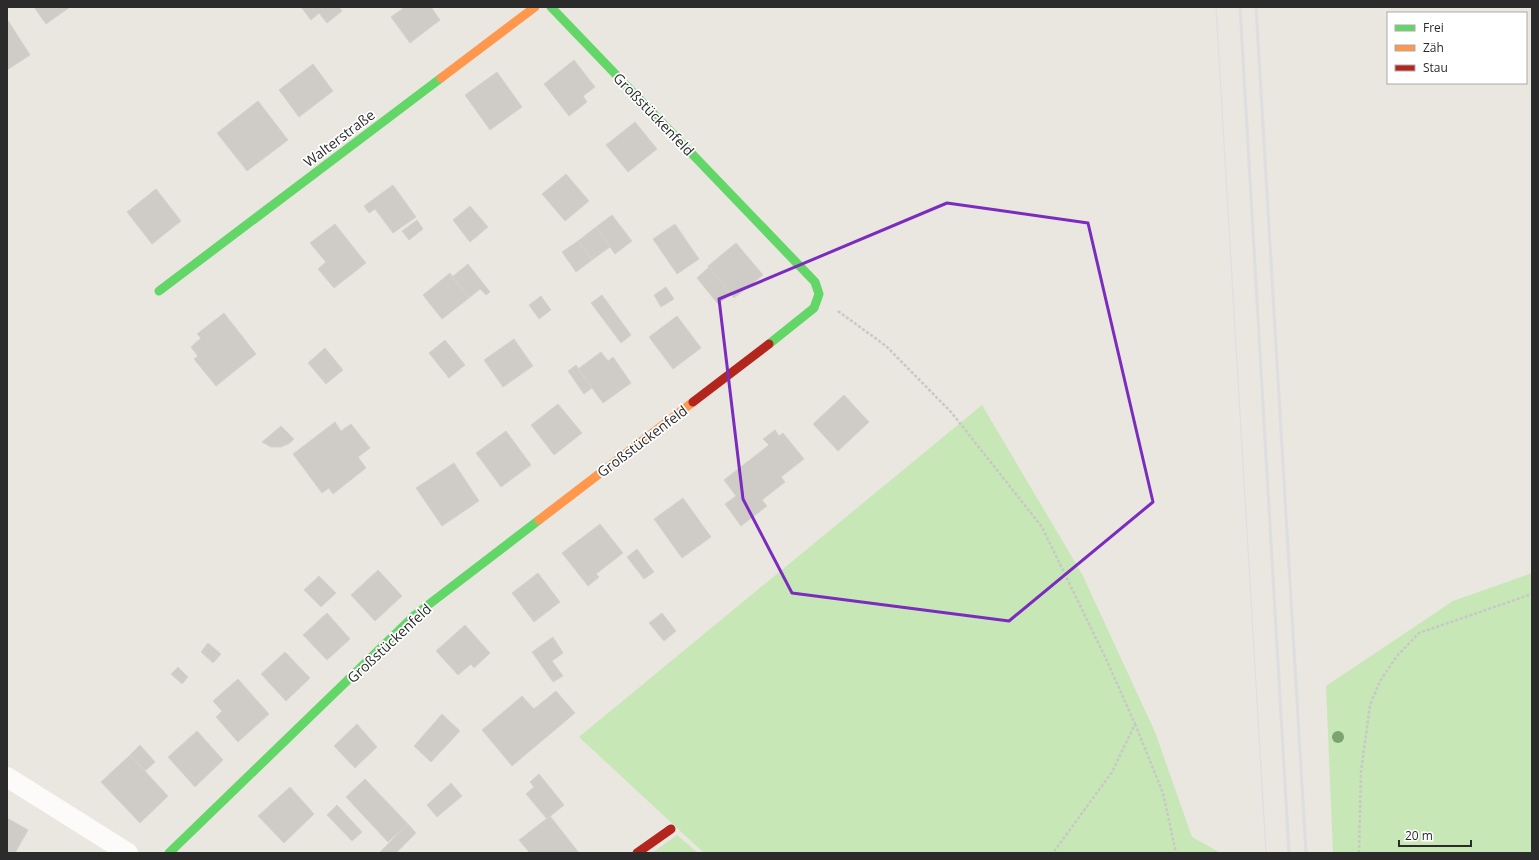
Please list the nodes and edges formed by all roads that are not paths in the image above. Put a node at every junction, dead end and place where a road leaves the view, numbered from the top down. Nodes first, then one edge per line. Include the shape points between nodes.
1 (534, 7) edge
2 (550, 7) edge
3 (160, 291) dead end
4 (7, 777) edge
5 (671, 829) dead end
6 (128, 853) edge
7 (169, 853) edge
8 (637, 853) edge

1 - 3 street, Walterstraße
2 - 7 street, Großstückenfeld via 815,282 820,290 817,305 415,615
4 - 6 street
5 - 8 street

